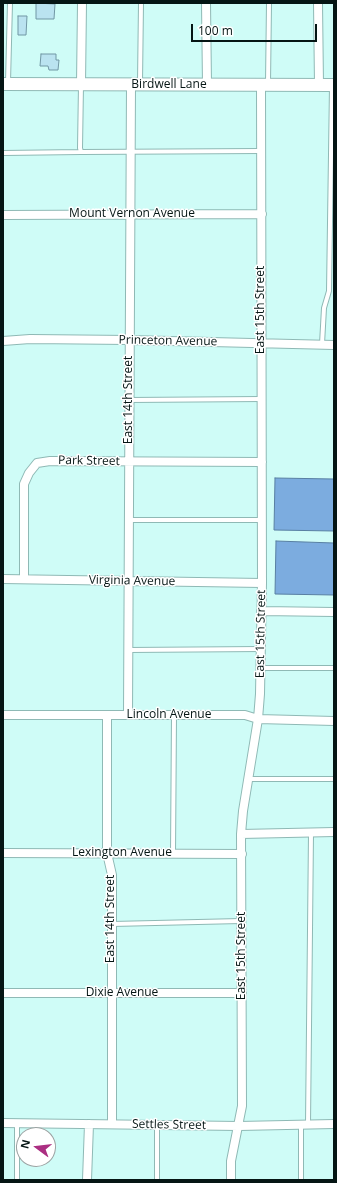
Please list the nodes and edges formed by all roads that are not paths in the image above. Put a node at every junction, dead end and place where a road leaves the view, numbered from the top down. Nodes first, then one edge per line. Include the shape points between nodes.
1 (10, 3) edge
2 (82, 3) edge
3 (141, 3) edge
4 (206, 3) edge
5 (269, 3) edge
6 (318, 3) edge
7 (6, 84) edge
8 (81, 84) junction
9 (135, 85) junction
10 (207, 85) junction
11 (265, 85) junction
12 (319, 85) junction
13 (333, 86) edge
14 (262, 151) junction
15 (81, 152) junction
16 (3, 153) edge
17 (130, 153) junction
18 (130, 214) junction
19 (262, 214) junction
20 (3, 215) edge
21 (129, 340) junction
22 (3, 341) edge
23 (261, 342) junction
24 (322, 345) junction
25 (334, 345) edge
26 (262, 399) junction
27 (129, 400) junction
28 (128, 461) junction
29 (262, 462) junction
30 (129, 520) junction
31 (262, 520) junction
32 (3, 579) edge
33 (24, 579) junction
34 (129, 581) junction
35 (262, 583) junction
36 (261, 611) junction
37 (334, 612) edge
38 (261, 649) junction
39 (128, 650) junction
40 (260, 668) junction
41 (334, 668) edge
42 (3, 715) edge
43 (107, 715) junction
44 (128, 715) junction
45 (174, 715) junction
46 (258, 719) junction
47 (334, 721) edge
48 (248, 779) junction
49 (334, 779) edge
50 (334, 832) edge
51 (311, 833) junction
52 (241, 834) junction
53 (3, 853) edge
54 (107, 853) junction
55 (173, 854) junction
56 (242, 854) junction
57 (242, 921) junction
58 (112, 924) junction
59 (3, 993) edge
60 (111, 993) junction
61 (242, 993) junction
62 (3, 1123) edge
63 (17, 1123) junction
64 (89, 1124) junction
65 (112, 1124) junction
66 (157, 1124) junction
67 (334, 1124) edge
68 (304, 1125) junction
69 (239, 1126) junction
70 (17, 1180) edge
71 (87, 1180) edge
72 (157, 1180) edge
73 (231, 1180) edge
74 (301, 1180) edge

1 - 7 lane
2 - 8 street
3 - 9 lane
4 - 10 street
5 - 11 lane
6 - 12 street
7 - 8 main road, Birdwell Lane
8 - 9 main road, Birdwell Lane
8 - 15 lane
9 - 10 main road, Birdwell Lane
9 - 17 street, East 14th Street
10 - 11 main road, Birdwell Lane
11 - 12 main road, Birdwell Lane
11 - 14 street, East 15th Street
12 - 13 main road, Birdwell Lane
13 - 24 lane via 329,291 324,308
14 - 17 lane
14 - 19 street, East 15th Street
15 - 16 lane
15 - 17 lane
17 - 18 street, East 14th Street
18 - 19 street, Mount Vernon Avenue
18 - 20 street, Mount Vernon Avenue
18 - 21 street, East 14th Street
19 - 23 street, East 15th Street
21 - 22 street, Princeton Avenue
21 - 23 street, Princeton Avenue
21 - 27 street, East 14th Street
23 - 24 street, Princeton Avenue
23 - 26 street, East 15th Street
24 - 25 street, Princeton Avenue
26 - 27 lane
26 - 29 street, East 15th Street
27 - 28 street, East 14th Street
28 - 29 street, Park Street
28 - 30 street, East 14th Street
28 - 33 street, Park Street via 42,461 33,467 24,484
29 - 31 street, East 15th Street
30 - 31 lane
30 - 34 street, East 14th Street
31 - 35 street, East 15th Street
32 - 33 street, Virginia Avenue
33 - 34 street, Virginia Avenue
34 - 35 street, Virginia Avenue
34 - 39 street, East 14th Street
35 - 36 street, East 15th Street
36 - 37 street
36 - 38 street, East 15th Street
38 - 39 lane
38 - 40 street, East 15th Street
39 - 44 street, East 14th Street
40 - 41 lane
40 - 46 street, East 15th Street
42 - 43 street, Lincoln Avenue
43 - 44 street, Lincoln Avenue
43 - 54 street, East 14th Street
44 - 45 street, Lincoln Avenue
45 - 46 street, Lincoln Avenue via 245,716
45 - 55 lane
46 - 47 street, Lincoln Avenue
46 - 48 street, East 15th Street
48 - 49 lane
48 - 52 street, East 15th Street
50 - 51 street
51 - 52 street
51 - 68 lane
52 - 56 street, East 15th Street
53 - 54 street, Lexington Avenue
54 - 55 street, Lexington Avenue
54 - 58 street, East 14th Street via 112,875
55 - 56 street, Lexington Avenue
56 - 57 street, East 15th Street
57 - 58 lane
57 - 61 street, East 15th Street
58 - 60 street, East 14th Street
59 - 60 street, Dixie Avenue
60 - 61 street, Dixie Avenue
60 - 65 street, East 14th Street
61 - 69 street, East 15th Street via 242,1106
62 - 63 street, Settles Street
63 - 64 street, Settles Street
63 - 70 lane
64 - 65 street, Settles Street
64 - 71 street
65 - 66 street, Settles Street
66 - 69 street, Settles Street
66 - 72 lane
67 - 68 street, Settles Street
68 - 69 street, Settles Street
68 - 74 lane
69 - 73 street, East 15th Street via 231,1161

